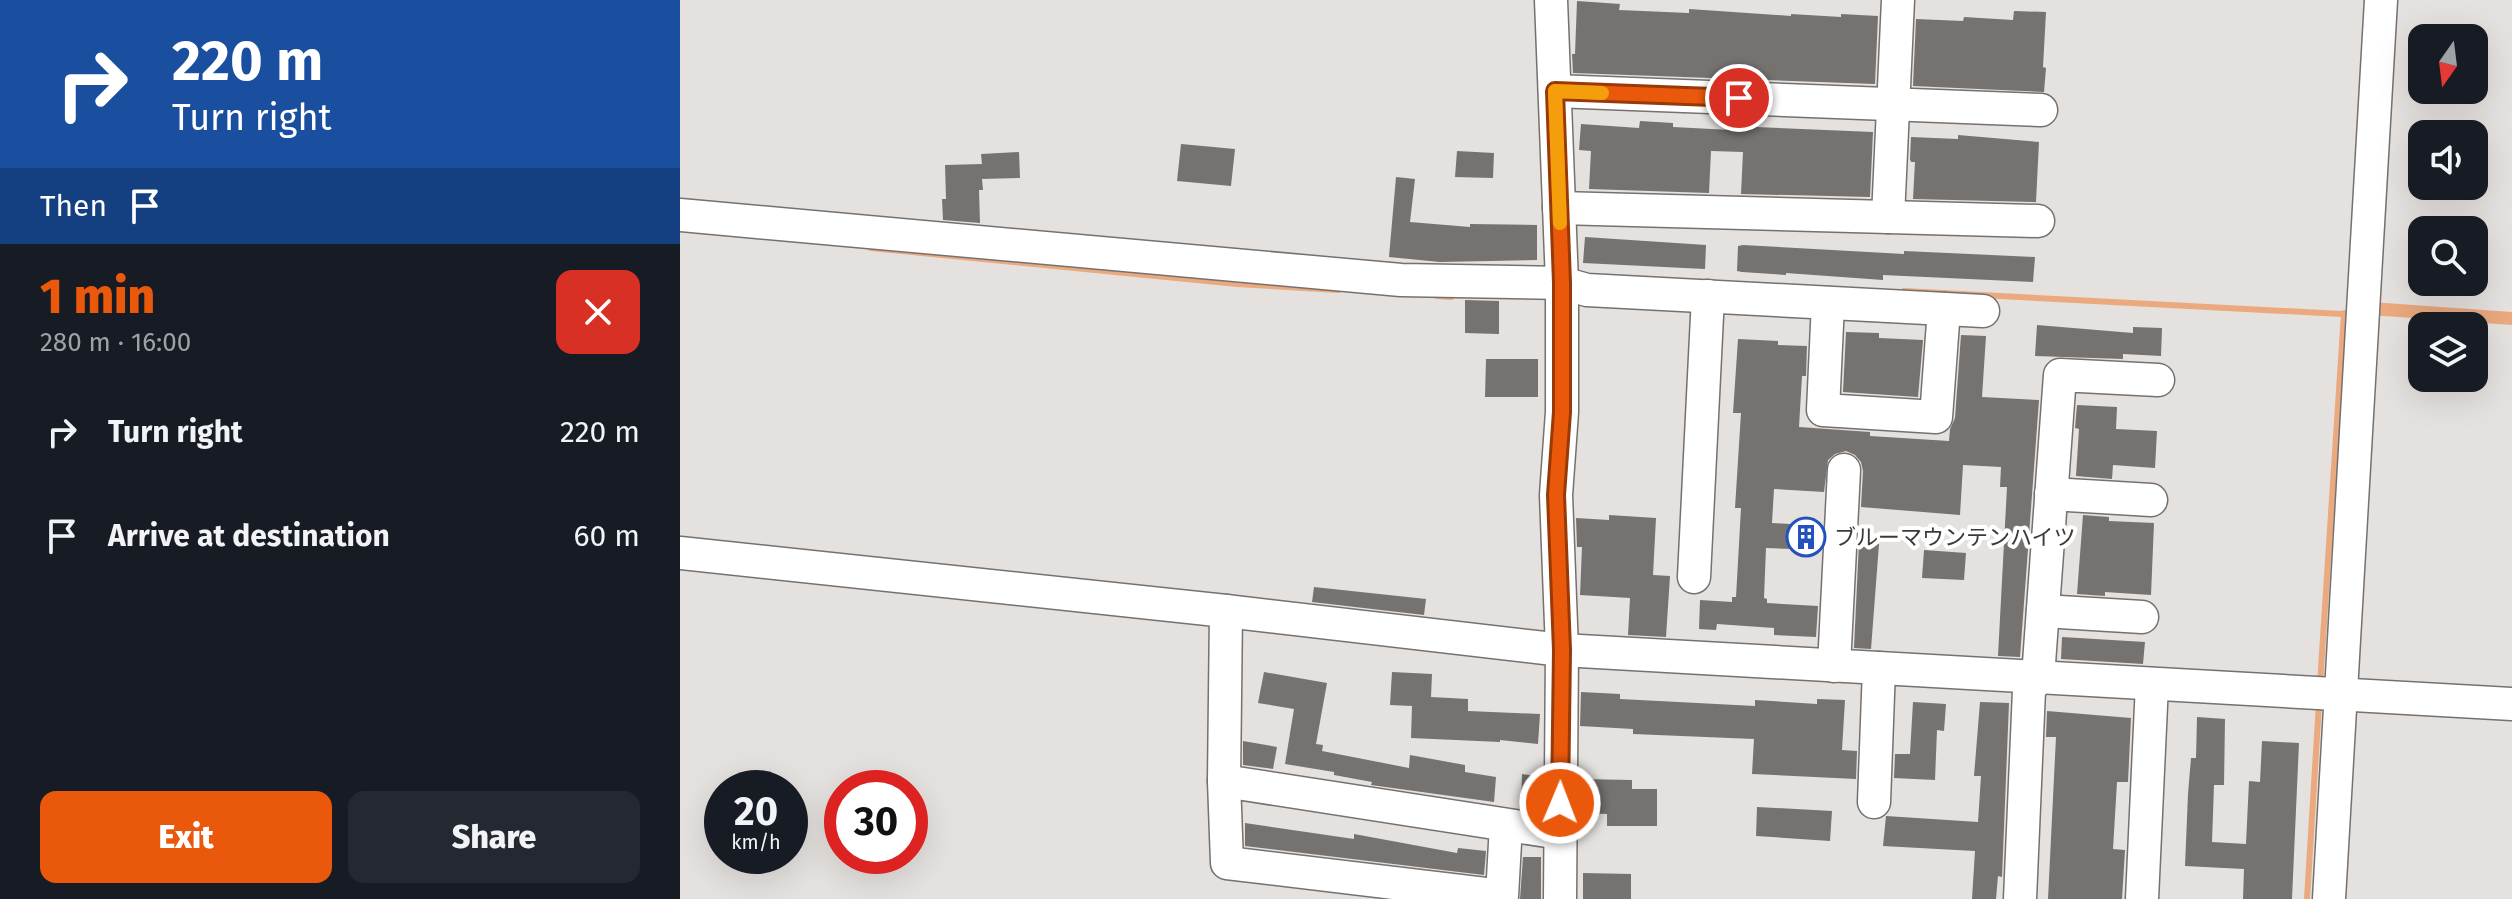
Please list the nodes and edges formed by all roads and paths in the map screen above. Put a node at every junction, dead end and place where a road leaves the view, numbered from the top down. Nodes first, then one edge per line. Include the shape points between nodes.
1 (1551, 0) edge
2 (1898, 0) edge
3 (2381, 0) edge
4 (1555, 91) junction
5 (1893, 105) junction
6 (2041, 110) dead end
7 (1559, 208) junction
8 (680, 215) edge
9 (1888, 217) junction
10 (2038, 221) dead end
11 (1562, 283) junction
12 (1708, 296) junction
13 (1828, 303) junction
14 (1944, 309) junction
15 (1983, 311) dead end
16 (2158, 380) dead end
17 (1844, 470) dead end
18 (2051, 494) junction
19 (2151, 500) dead end
20 (680, 553) edge
21 (1694, 577) dead end
22 (1226, 611) junction
23 (2043, 611) junction
24 (2142, 617) dead end
25 (1562, 650) junction
26 (1834, 666) junction
27 (1879, 668) junction
28 (2038, 677) junction
29 (2152, 684) junction
30 (2326, 694) junction
31 (2512, 704) edge
32 (1224, 781) junction
33 (1874, 802) dead end
34 (1506, 825) junction
35 (1560, 833) junction
36 (1560, 899) edge
37 (2020, 899) edge
38 (2142, 899) edge
39 (2329, 899) edge

1 - 4 street
2 - 5 street
3 - 30 street via 2363,309
4 - 5 street
4 - 7 street
5 - 6 street
5 - 9 street
7 - 9 street
7 - 11 street
8 - 11 street via 1401,280
9 - 10 street
11 - 12 street via 1587,290
11 - 25 street via 1556,495
12 - 13 street
12 - 21 street
13 - 14 street
13 - 14 street via 1823,410 1936,417
14 - 15 street
16 - 18 street via 2060,375
17 - 26 street
18 - 19 street
18 - 23 street
20 - 22 street
22 - 25 street
22 - 32 street
23 - 24 street
23 - 28 street
25 - 26 street
25 - 35 street
26 - 27 street
27 - 28 street
27 - 33 street
28 - 29 street
28 - 37 street via 2029,690
29 - 30 street
29 - 38 street
30 - 31 street
30 - 39 street
32 - 34 street
32 - 34 street via 1227,863 1502,896
34 - 35 street
35 - 36 street

